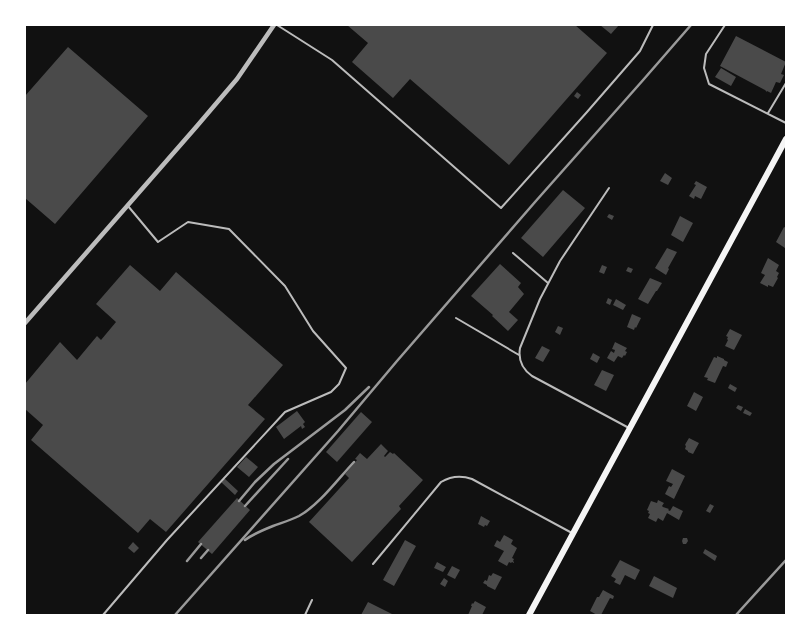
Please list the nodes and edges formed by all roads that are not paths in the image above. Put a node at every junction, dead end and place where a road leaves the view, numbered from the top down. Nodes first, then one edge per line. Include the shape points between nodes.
1 (276, 25) edge
2 (654, 25) edge
3 (725, 25) edge
4 (786, 83) edge
5 (767, 113) junction
6 (786, 123) edge
7 (786, 139) edge
8 (610, 188) dead end
9 (128, 206) junction
10 (513, 253) dead end
11 (548, 284) junction
12 (456, 318) dead end
13 (25, 323) edge
14 (519, 355) junction
15 (630, 428) junction
16 (573, 534) junction
17 (373, 564) dead end
18 (312, 600) dead end
19 (103, 615) edge
20 (305, 615) edge
21 (529, 615) edge

1 - 2 lane via 332,60 501,208 640,50
1 - 9 street via 237,79
3 - 5 lane via 706,54 704,68 709,84
4 - 5 lane
5 - 6 lane
7 - 15 main road
8 - 11 lane via 560,261
9 - 13 street
9 - 19 lane via 158,242 188,222 229,229 285,286 313,331 346,368 339,384 331,392 285,412 167,540
10 - 11 lane
11 - 14 lane
12 - 14 lane
14 - 15 lane via 523,368 532,376
15 - 16 main road
16 - 17 lane via 472,479 455,476 441,482
16 - 21 main road
18 - 20 lane

